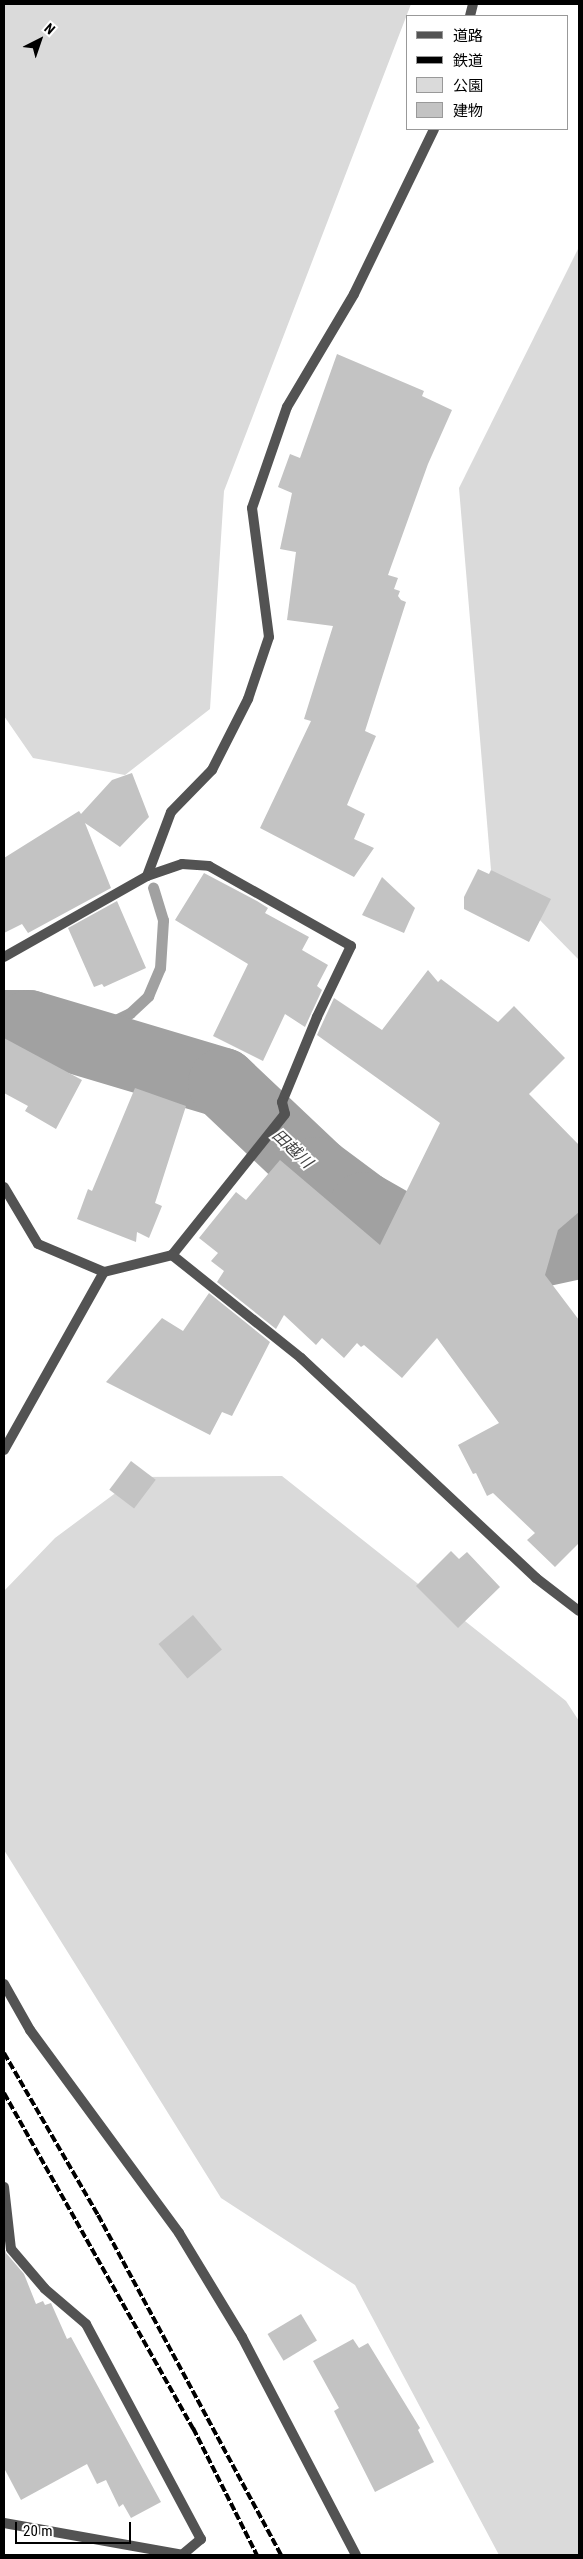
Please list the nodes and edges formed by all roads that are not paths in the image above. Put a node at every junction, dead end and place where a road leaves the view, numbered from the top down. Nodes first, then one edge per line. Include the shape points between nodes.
1 (434, 130) edge
2 (147, 876) junction
3 (4, 957) edge
4 (4, 1186) edge
5 (172, 1255) junction
6 (104, 1272) junction
7 (4, 1450) edge
8 (579, 1611) edge
9 (4, 1984) edge
10 (4, 2187) edge
11 (4, 2523) edge
12 (182, 2555) edge
13 (356, 2555) edge

1 - 2 street via 354,294 287,407 252,508 268,637 248,698 212,770 171,812
2 - 3 street
2 - 5 street via 182,864 209,866 351,946 282,1102 285,1114
4 - 6 street via 38,1244
5 - 6 street
5 - 8 street via 301,1358 536,1578
6 - 7 street
9 - 13 street via 30,2030 179,2233 242,2337
10 - 12 street via 11,2249 45,2289 86,2324 200,2539
11 - 12 street

